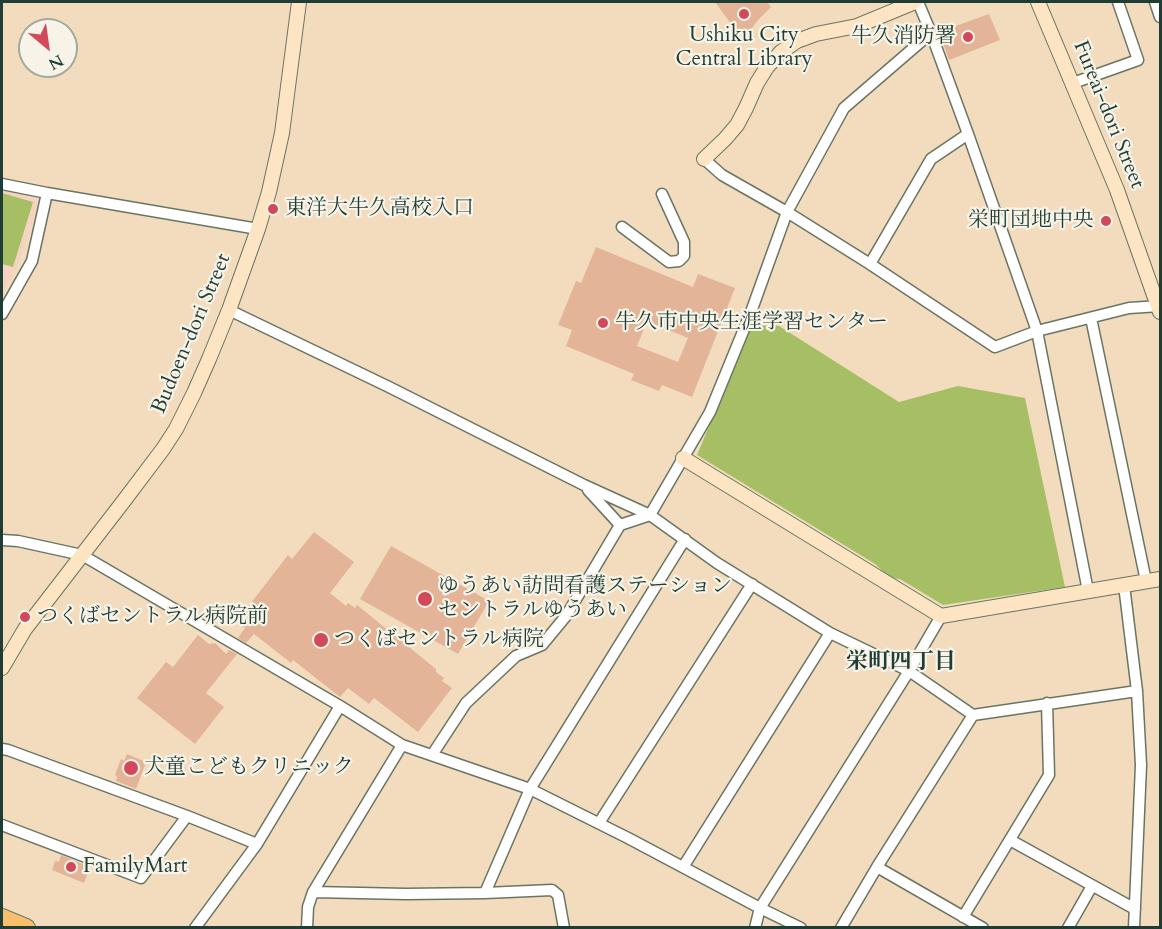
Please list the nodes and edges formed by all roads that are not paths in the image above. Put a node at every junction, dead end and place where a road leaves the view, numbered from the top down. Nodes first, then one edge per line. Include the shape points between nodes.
1 (299, 2) edge
2 (916, 2) edge
3 (1038, 2) edge
4 (1118, 2) edge
5 (1155, 2) edge
6 (1161, 17) edge
7 (931, 33) junction
8 (1073, 83) junction
9 (968, 134) junction
10 (704, 159) joint
11 (2, 184) edge
12 (47, 193) junction
13 (662, 194) dead end
14 (787, 212) junction
15 (622, 227) dead end
16 (258, 229) junction
17 (870, 264) junction
18 (1160, 308) edge
19 (229, 310) junction
20 (2, 314) edge
21 (1091, 318) junction
22 (1037, 331) junction
23 (683, 458) junction
24 (584, 485) junction
25 (650, 515) junction
26 (620, 525) junction
27 (685, 539) junction
28 (2, 540) edge
29 (82, 555) junction
30 (1161, 579) edge
31 (1146, 581) junction
32 (752, 584) junction
33 (1124, 585) junction
34 (1088, 591) junction
35 (941, 616) junction
36 (830, 633) junction
37 (2, 668) edge
38 (909, 672) junction
39 (1137, 691) junction
40 (1047, 703) junction
41 (340, 706) junction
42 (973, 715) junction
43 (402, 745) junction
44 (2, 749) edge
45 (432, 755) junction
46 (530, 789) junction
47 (187, 816) junction
48 (599, 823) junction
49 (2, 825) edge
50 (1010, 840) junction
51 (257, 844) junction
52 (683, 867) junction
53 (877, 867) junction
54 (1092, 886) junction
55 (313, 892) junction
56 (485, 893) junction
57 (760, 908) junction
58 (1135, 909) junction
59 (963, 917) junction
60 (2, 918) edge
61 (26, 927) edge
62 (195, 927) edge
63 (307, 927) edge
64 (564, 927) edge
65 (756, 927) edge
66 (801, 927) edge
67 (841, 927) edge
68 (983, 927) edge
69 (1068, 927) edge
70 (1134, 927) edge

1 - 16 street, Budoen-dori Street via 282,133
2 - 7 street
2 - 10 street via 857,26 797,41 781,52 757,83 736,125
3 - 8 street, Fureai-dori Street
4 - 8 street via 1138,60
5 - 6 street
7 - 9 street
7 - 14 street via 844,108
8 - 18 street, Fureai-dori Street
9 - 17 street via 931,159
9 - 22 street
10 - 14 street via 722,175
11 - 12 street
12 - 16 street
12 - 20 street via 32,261
13 - 15 street via 684,242 684,256 679,261 669,262
14 - 17 street
14 - 23 street via 710,412
16 - 19 street, Budoen-dori Street
17 - 22 street via 995,347
18 - 21 street via 1130,308
19 - 24 street
19 - 29 street, Budoen-dori Street via 176,429
21 - 22 street
21 - 31 street
22 - 34 street
23 - 25 street
23 - 35 street
24 - 25 street
24 - 26 street
25 - 26 street
25 - 27 street
26 - 45 street via 566,616 542,645 516,656 466,703
27 - 32 street
27 - 46 street
28 - 29 street
29 - 37 street, Budoen-dori Street via 25,629
29 - 41 street
30 - 31 street
31 - 33 street
32 - 36 street
32 - 48 street
33 - 34 street
33 - 39 street
34 - 35 street
35 - 38 street
36 - 38 street
36 - 52 street
38 - 42 street
38 - 57 street
39 - 40 street
39 - 58 street via 1141,765
40 - 42 street
40 - 50 street via 1049,775
41 - 43 street
41 - 51 street
42 - 53 street
43 - 45 street
43 - 55 street
44 - 47 street
45 - 46 street
46 - 48 street
46 - 56 street
47 - 49 street via 141,878
47 - 51 street
48 - 52 street
50 - 54 street
50 - 59 street
51 - 62 street
52 - 57 street
53 - 59 street
53 - 67 street
54 - 58 street
54 - 69 street
55 - 56 street
55 - 63 street
56 - 64 street via 552,890 558,895
57 - 65 street
57 - 66 street
58 - 70 street
59 - 68 street
60 - 61 highway

